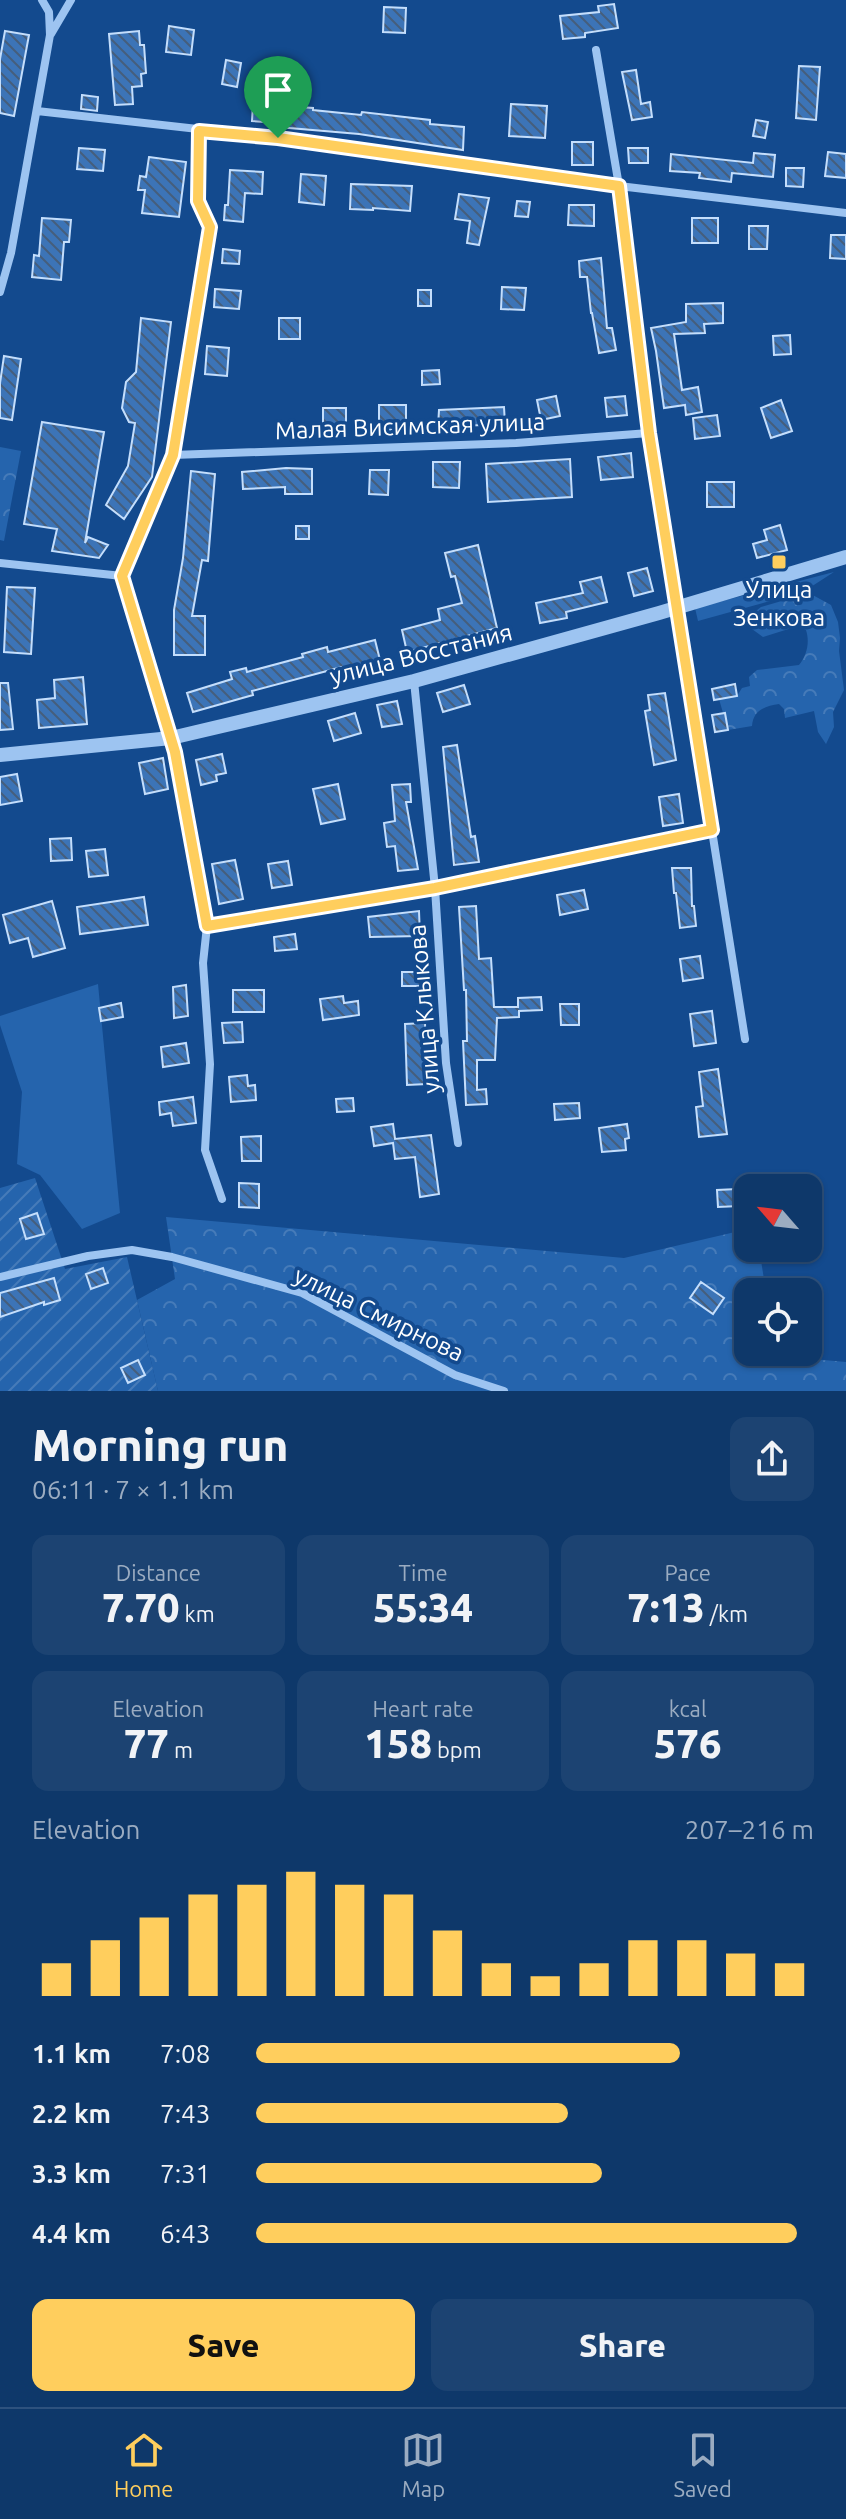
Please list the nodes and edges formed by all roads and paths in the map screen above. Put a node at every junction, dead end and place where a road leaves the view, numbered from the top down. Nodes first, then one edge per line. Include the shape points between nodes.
1 (42, 0) edge
2 (71, 0) edge
3 (50, 35) junction
4 (596, 50) dead end
5 (37, 111) junction
6 (199, 131) junction
7 (619, 186) junction
8 (846, 213) edge
9 (0, 292) edge
10 (649, 433) junction
11 (173, 455) junction
12 (846, 557) edge
13 (0, 563) edge
14 (122, 576) junction
15 (676, 607) junction
16 (414, 681) junction
17 (171, 738) junction
18 (0, 755) edge
19 (712, 830) junction
20 (435, 888) junction
21 (207, 926) junction
22 (745, 1039) dead end
23 (458, 1143) dead end
24 (222, 1199) dead end
25 (0, 1277) edge
26 (504, 1391) edge

1 - 3 street via 49,12
2 - 3 street
3 - 5 street
4 - 7 street
5 - 6 street
5 - 9 street
6 - 7 street
6 - 11 street via 198,201 210,227
7 - 8 street
7 - 10 street
10 - 11 street, Малая Висимская улица
10 - 15 street
11 - 14 street
12 - 15 street, улица Восстания
13 - 14 street
14 - 17 street
15 - 16 street, улица Восстания
15 - 19 street
16 - 17 street, улица Восстания
16 - 20 street, улица Клыкова
17 - 18 street, улица Восстания
17 - 21 street
19 - 20 street
19 - 22 street
20 - 21 street
20 - 23 street, улица Клыкова via 446,1063
21 - 24 street via 203,963 210,1064 205,1150
25 - 26 street, улица Смирнова via 132,1250 172,1257 302,1293 455,1375

